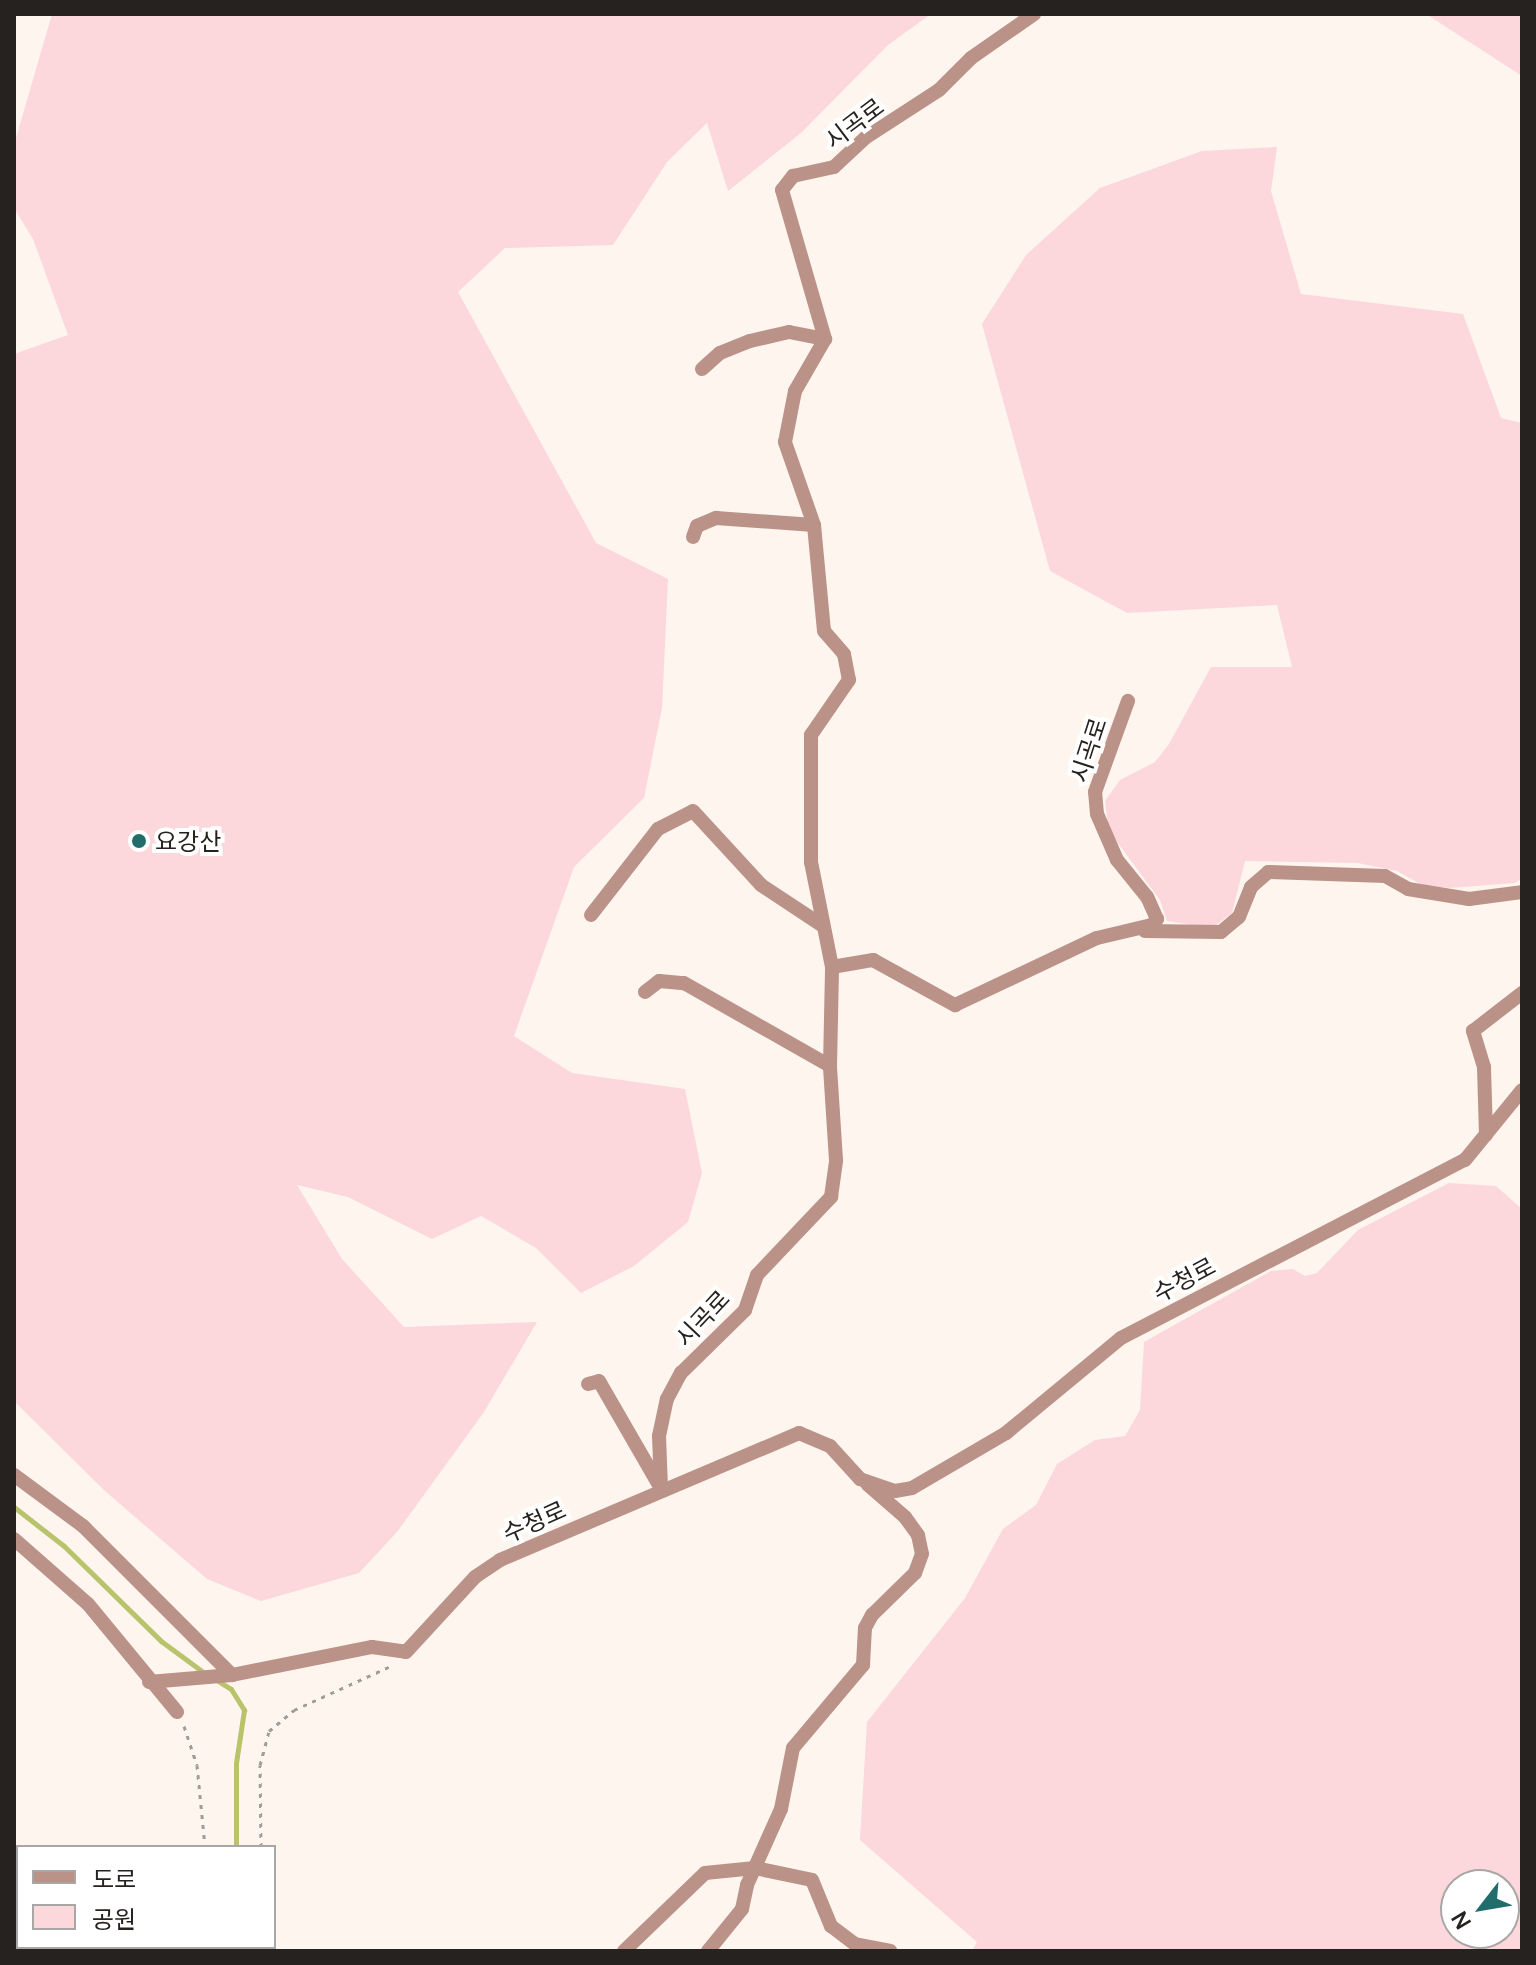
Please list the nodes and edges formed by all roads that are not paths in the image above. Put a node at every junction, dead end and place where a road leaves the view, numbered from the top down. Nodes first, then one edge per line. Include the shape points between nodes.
1 (1034, 14) edge
2 (825, 339) junction
3 (702, 369) dead end
4 (814, 525) junction
5 (693, 537) dead end
6 (1128, 701) dead end
7 (1522, 892) edge
8 (591, 915) dead end
9 (820, 924) junction
10 (1145, 931) junction
11 (832, 967) junction
12 (645, 992) dead end
13 (1522, 993) edge
14 (830, 1066) junction
15 (1522, 1090) edge
16 (1486, 1135) junction
17 (588, 1384) dead end
18 (14, 1475) edge
19 (860, 1479) junction
20 (661, 1488) junction
21 (14, 1539) edge
22 (228, 1675) junction
23 (156, 1681) junction
24 (177, 1712) road end
25 (755, 1868) junction
26 (624, 1951) edge
27 (708, 1951) edge
28 (890, 1951) edge

1 - 2 street, 시곡로 via 971,58 939,90 865,138 834,167 793,176 782,190
2 - 3 street via 789,332 750,341 720,353
2 - 4 street, 시곡로 via 795,391 785,442
4 - 5 street via 716,518 697,526
4 - 9 street, 시곡로 via 824,631 844,654 849,680 811,735 811,862
6 - 10 street, 시곡로 via 1095,792 1103,835 1157,919
7 - 10 street via 1469,899 1408,889 1385,876 1268,872 1251,887 1239,917 1221,932
8 - 9 street via 658,829 693,811 761,885
9 - 11 street, 시곡로
10 - 11 street via 1097,938 955,1005 873,960
11 - 14 street, 시곡로
12 - 14 street via 659,981 684,983
13 - 16 street via 1473,1031 1484,1067
14 - 20 street, 시곡로 via 836,1160 831,1197 757,1275 745,1310 681,1373 667,1399 659,1436
15 - 16 street, 수청로
16 - 19 street, 수청로 via 1465,1160 1121,1338 1006,1433 912,1488 895,1491
17 - 20 street via 599,1381
18 - 22 street via 83,1526
19 - 20 street, 수청로 via 830,1446 799,1433
19 - 25 street, 수청로 via 905,1517 918,1535 922,1554 915,1573 865,1628 863,1665 793,1748 785,1766 781,1809
20 - 22 street, 수청로 via 486,1568 406,1652 372,1647
21 - 23 street via 88,1604
22 - 23 street
23 - 24 street
25 - 26 street via 705,1873
25 - 27 street, 수청로 via 742,1909
25 - 28 street via 812,1880 831,1926 855,1944

